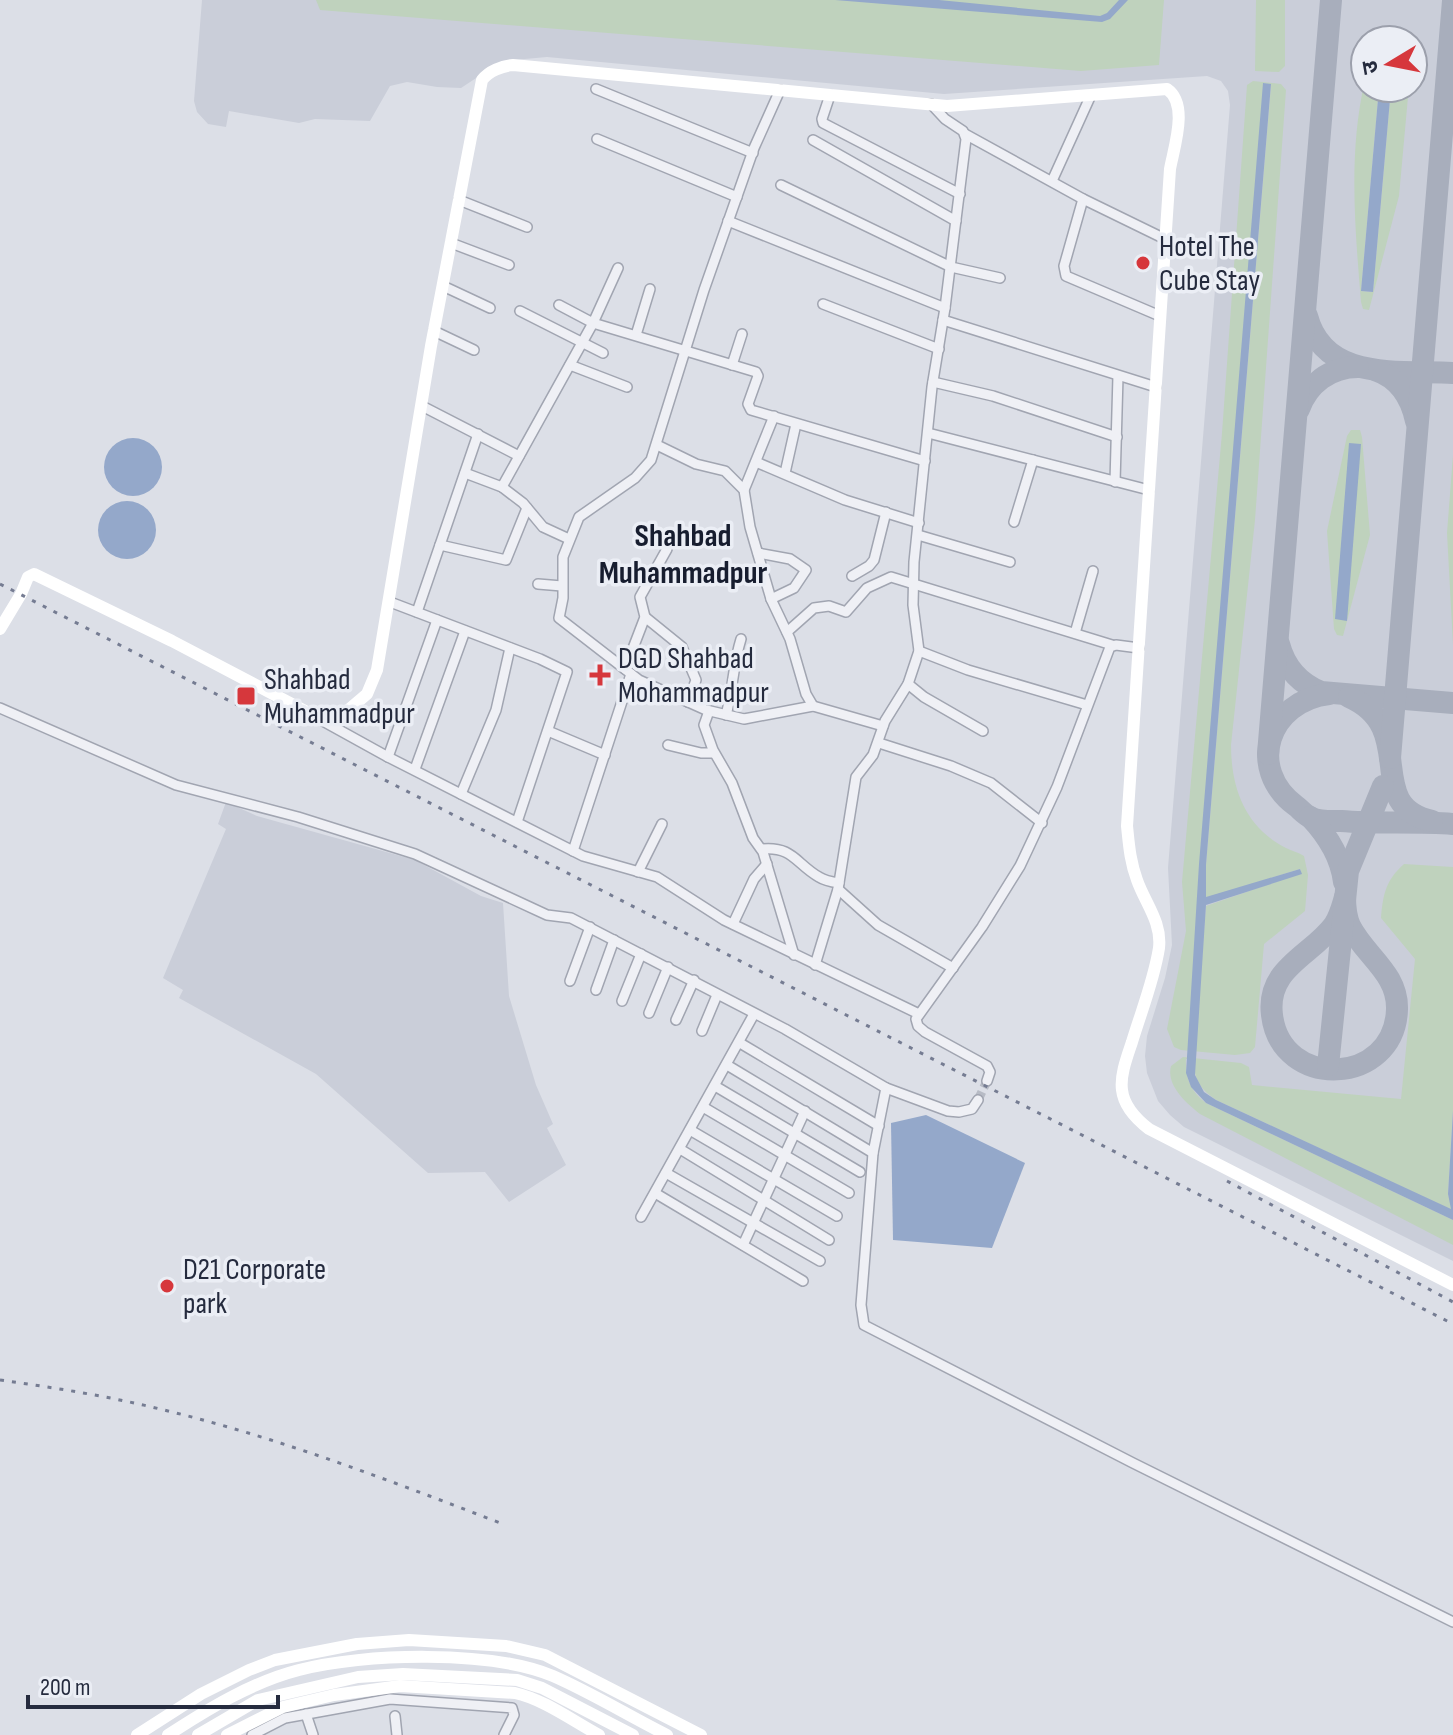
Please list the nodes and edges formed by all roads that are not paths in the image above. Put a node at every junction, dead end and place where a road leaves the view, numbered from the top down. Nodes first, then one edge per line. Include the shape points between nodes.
1 (596, 89) dead end
2 (780, 90) junction
3 (830, 95) junction
4 (1091, 95) junction
5 (931, 104) junction
6 (965, 134) junction
7 (597, 139) dead end
8 (813, 140) dead end
9 (753, 153) junction
10 (1052, 181) junction
11 (781, 185) dead end
12 (960, 194) junction
13 (737, 197) junction
14 (1083, 199) junction
15 (459, 200) junction
16 (728, 221) junction
17 (956, 221) junction
18 (527, 227) dead end
19 (1165, 239) junction
20 (451, 243) junction
21 (509, 265) dead end
22 (951, 267) junction
23 (618, 268) dead end
24 (1000, 278) dead end
25 (443, 286) junction
26 (650, 289) dead end
27 (823, 304) dead end
28 (559, 305) dead end
29 (490, 308) dead end
30 (945, 308) junction
31 (520, 311) dead end
32 (1160, 316) junction
33 (943, 320) junction
34 (593, 323) junction
35 (434, 331) junction
36 (742, 334) dead end
37 (636, 335) junction
38 (582, 343) junction
39 (683, 349) junction
40 (939, 349) junction
41 (474, 350) dead end
42 (603, 353) dead end
43 (570, 365) junction
44 (732, 365) junction
45 (1118, 376) junction
46 (933, 382) junction
47 (627, 387) dead end
48 (1156, 387) junction
49 (422, 406) junction
50 (774, 416) junction
51 (796, 424) junction
52 (928, 433) junction
53 (478, 434) junction
54 (1117, 437) junction
55 (657, 445) junction
56 (519, 456) junction
57 (1033, 460) junction
58 (925, 461) junction
59 (756, 462) junction
60 (465, 473) junction
61 (785, 473) junction
62 (1115, 482) junction
63 (502, 487) junction
64 (744, 490) junction
65 (1149, 490) junction
66 (527, 508) junction
67 (886, 512) junction
68 (1014, 522) dead end
69 (919, 523) junction
70 (918, 535) junction
71 (569, 539) junction
72 (440, 545) junction
73 (667, 549) dead end
74 (758, 553) junction
75 (1010, 562) dead end
76 (1093, 571) dead end
77 (852, 576) dead end
78 (538, 584) dead end
79 (912, 584) junction
80 (562, 586) junction
81 (771, 599) junction
82 (390, 602) junction
83 (417, 612) junction
84 (4, 616) edge
85 (645, 617) junction
86 (437, 620) junction
87 (0, 629) edge
88 (465, 631) junction
89 (787, 632) junction
90 (1075, 633) junction
91 (741, 639) dead end
92 (1112, 645) junction
93 (510, 648) junction
94 (1139, 648) junction
95 (919, 651) junction
96 (628, 671) junction
97 (908, 684) junction
98 (688, 702) junction
99 (1087, 705) junction
100 (813, 706) junction
101 (0, 708) edge
102 (709, 711) junction
103 (309, 713) junction
104 (726, 715) junction
105 (883, 726) junction
106 (548, 731) junction
107 (983, 731) dead end
108 (879, 743) junction
109 (668, 745) dead end
110 (714, 753) junction
111 (605, 755) junction
112 (388, 757) junction
113 (415, 769) junction
114 (461, 794) junction
115 (517, 822) junction
116 (1042, 823) junction
117 (662, 824) dead end
118 (762, 849) junction
119 (573, 851) junction
120 (767, 864) junction
121 (638, 872) junction
122 (838, 886) junction
123 (733, 924) junction
124 (590, 927) junction
125 (614, 940) junction
126 (641, 954) junction
127 (794, 955) junction
128 (815, 965) junction
129 (668, 967) junction
130 (953, 968) junction
131 (694, 980) junction
132 (570, 981) dead end
133 (596, 990) dead end
134 (717, 995) junction
135 (622, 1001) dead end
136 (749, 1011) junction
137 (649, 1013) dead end
138 (919, 1014) junction
139 (676, 1020) dead end
140 (702, 1031) dead end
141 (740, 1043) junction
142 (727, 1065) junction
143 (987, 1081) dead end
144 (715, 1086) junction
145 (886, 1088) junction
146 (978, 1100) dead end
147 (703, 1107) junction
148 (805, 1111) junction
149 (879, 1126) junction
150 (690, 1130) junction
151 (795, 1133) junction
152 (680, 1149) junction
153 (873, 1153) junction
154 (784, 1155) junction
155 (860, 1172) dead end
156 (666, 1173) junction
157 (773, 1178) junction
158 (655, 1193) junction
159 (849, 1193) dead end
160 (763, 1201) junction
161 (837, 1216) dead end
162 (641, 1217) dead end
163 (753, 1224) junction
164 (829, 1240) dead end
165 (743, 1245) junction
166 (820, 1261) dead end
167 (803, 1281) dead end
168 (1453, 1285) edge
169 (1453, 1622) edge
170 (495, 1646) junction
171 (493, 1661) junction
172 (516, 1686) junction
173 (512, 1708) junction
174 (306, 1714) junction
175 (395, 1716) dead end
176 (217, 1730) edge
177 (137, 1735) edge
178 (168, 1735) edge
179 (198, 1735) edge
180 (227, 1735) edge
181 (252, 1735) edge
182 (313, 1735) edge
183 (397, 1735) edge
184 (504, 1735) edge
185 (599, 1735) edge
186 (633, 1735) edge
187 (667, 1735) edge
188 (701, 1735) edge

1 - 9 street
2 - 3 street
2 - 9 street
2 - 15 street via 503,67 482,80
3 - 5 street
3 - 12 street via 823,123
4 - 5 street
4 - 10 street
4 - 19 street via 1167,89 1174,94 1178,125
5 - 6 street
6 - 10 street
6 - 12 street
7 - 13 street
8 - 17 street
9 - 13 street
10 - 14 street
11 - 22 street
12 - 17 street
13 - 16 street
14 - 19 street
14 - 32 street via 1064,266 1066,276
15 - 18 street
15 - 20 street
16 - 30 street
16 - 39 street
17 - 22 street
19 - 32 street
20 - 21 street
20 - 25 street
22 - 24 street
22 - 30 street
23 - 34 street
25 - 29 street
25 - 35 street
26 - 37 street
27 - 40 street
28 - 34 street
30 - 33 street
31 - 38 street
32 - 48 street
33 - 40 street
33 - 45 street
34 - 37 street
34 - 38 street
35 - 41 street
35 - 49 street
36 - 44 street
37 - 39 street
38 - 42 street
38 - 43 street
39 - 44 street
39 - 55 street
40 - 46 street
43 - 47 street
43 - 56 street
44 - 50 street via 758,374 749,409
45 - 48 street
45 - 54 street
46 - 52 street
46 - 54 street
48 - 65 street
49 - 53 street
49 - 82 street
50 - 51 street
50 - 59 street
51 - 58 street
51 - 61 street
52 - 57 street
52 - 58 street
53 - 56 street
53 - 60 street
54 - 62 street
55 - 64 street via 725,471
55 - 71 street via 635,478 579,517
56 - 63 street
57 - 62 street
57 - 68 street
58 - 69 street
59 - 61 street
59 - 64 street
60 - 63 street
60 - 72 street
61 - 67 street
62 - 65 street
63 - 66 street
64 - 74 street
65 - 94 street
66 - 71 street via 543,527
66 - 72 street via 506,560
67 - 69 street
67 - 77 street via 874,560
69 - 70 street
70 - 75 street
70 - 79 street
71 - 80 street
72 - 83 street
73 - 85 street via 640,597
74 - 81 street
74 - 81 street via 790,559 806,570 794,588
76 - 90 street
78 - 80 street
79 - 89 street via 886,577 867,588 846,612 814,608
79 - 90 street
79 - 95 street
80 - 96 street via 562,623
81 - 89 street
82 - 83 street
82 - 103 street via 367,694 347,711
83 - 86 street
84 - 87 street
84 - 103 street via 34,574
85 - 96 street
85 - 98 street via 684,649 696,680
86 - 88 street
86 - 112 street
88 - 93 street
88 - 113 street
89 - 100 street
90 - 92 street
91 - 104 street
92 - 94 street
92 - 99 street
93 - 106 street via 567,672
93 - 114 street via 497,707
94 - 168 street via 1129,857 1159,939 1125,1062 1121,1087 1128,1108 1149,1129
95 - 97 street
95 - 99 street
96 - 98 street
96 - 111 street
97 - 105 street
97 - 107 street
98 - 102 street
99 - 116 street
100 - 104 street via 754,718
100 - 105 street
101 - 124 street via 168,782 415,854 547,915
102 - 104 street
102 - 110 street via 704,725
103 - 112 street
105 - 108 street
106 - 111 street
106 - 115 street
108 - 116 street via 991,783
108 - 122 street via 856,777
109 - 110 street
110 - 118 street
111 - 119 street
112 - 113 street
113 - 114 street
114 - 115 street
115 - 119 street
116 - 130 street
117 - 121 street
118 - 120 street
118 - 122 street via 781,849
119 - 121 street
120 - 123 street
120 - 127 street
121 - 123 street via 662,880
122 - 128 street
122 - 130 street via 878,925
123 - 127 street
124 - 125 street
124 - 132 street
125 - 126 street
125 - 133 street
126 - 129 street
126 - 135 street
127 - 128 street
128 - 138 street
129 - 131 street
129 - 137 street
130 - 138 street
131 - 134 street
131 - 139 street
134 - 136 street
134 - 140 street
136 - 141 street
136 - 145 street
138 - 143 street via 918,1026 925,1032 987,1066
141 - 142 street
141 - 149 street
142 - 144 street
142 - 148 street
144 - 147 street
144 - 151 street
145 - 146 street via 959,1112 972,1109
145 - 149 street
147 - 150 street
147 - 154 street
148 - 151 street
148 - 153 street
149 - 153 street
150 - 152 street
150 - 157 street
151 - 154 street
151 - 155 street
152 - 156 street
152 - 160 street
153 - 169 street via 861,1305 864,1325
154 - 157 street
154 - 159 street
156 - 158 street
156 - 163 street
157 - 160 street
157 - 161 street
158 - 162 street
158 - 165 street
160 - 163 street
160 - 164 street
163 - 165 street
163 - 166 street
165 - 167 street
170 - 171 street
170 - 177 street via 409,1640 275,1660 201,1694
170 - 188 street via 557,1660
171 - 178 street via 403,1658 299,1670 255,1685
171 - 187 street via 551,1675
172 - 173 street
172 - 176 street via 403,1674 358,1677 258,1700
172 - 180 street via 400,1686 334,1695 283,1707
172 - 185 street
172 - 186 street via 542,1688
173 - 174 street via 390,1699
173 - 184 street
174 - 181 street
174 - 182 street
175 - 183 street
176 - 179 street

